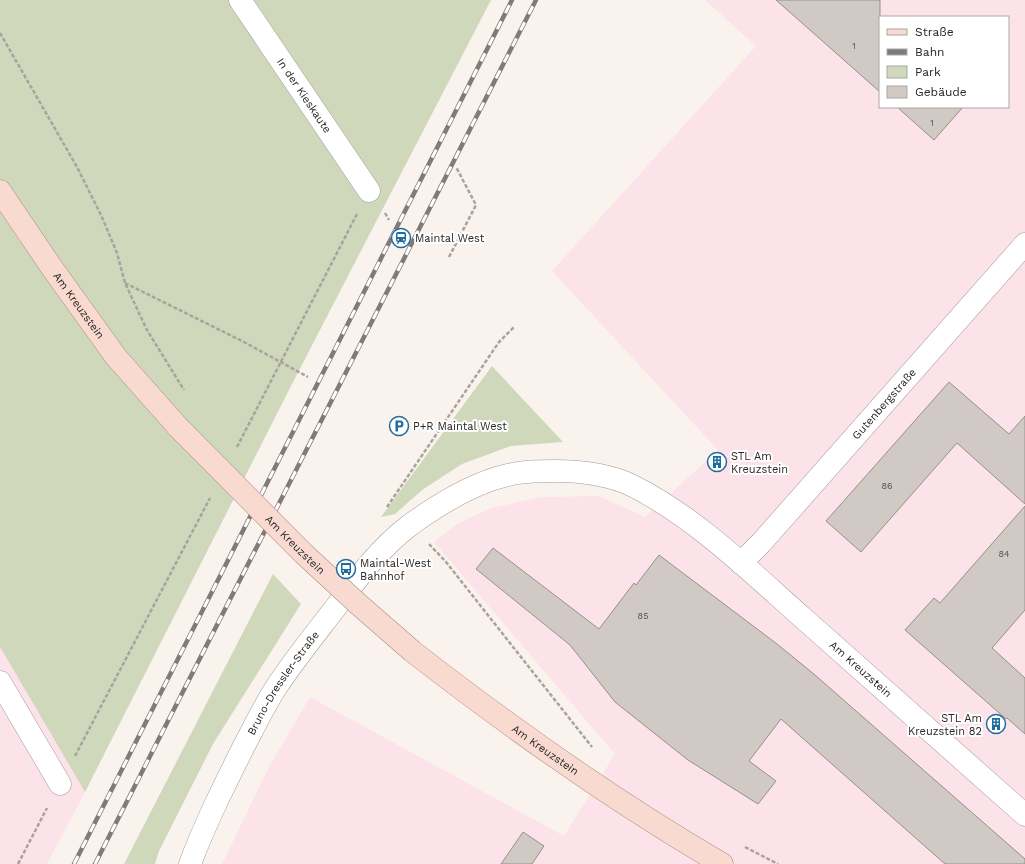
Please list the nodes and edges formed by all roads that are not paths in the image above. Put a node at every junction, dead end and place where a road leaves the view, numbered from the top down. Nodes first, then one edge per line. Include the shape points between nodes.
1 (240, 0) edge
2 (0, 191) edge
3 (369, 191) dead end
4 (1025, 244) edge
5 (410, 525) joint
6 (741, 563) junction
7 (0, 682) edge
8 (60, 784) road end
9 (1025, 815) edge
10 (190, 864) edge
11 (722, 864) edge

1 - 3 street, In der Kieskaute
2 - 11 main road, Am Kreuzstein, bridge via 48,263 116,356 178,427 304,554 412,651 478,702 554,756
4 - 6 street, Gutenbergstraße
5 - 6 street, Am Kreuzstein via 454,497 507,475 532,471 591,473 632,485 659,500
5 - 10 street, Bruno-Dressler-Straße via 354,583 276,688 224,785
6 - 9 street, Am Kreuzstein
7 - 8 street

